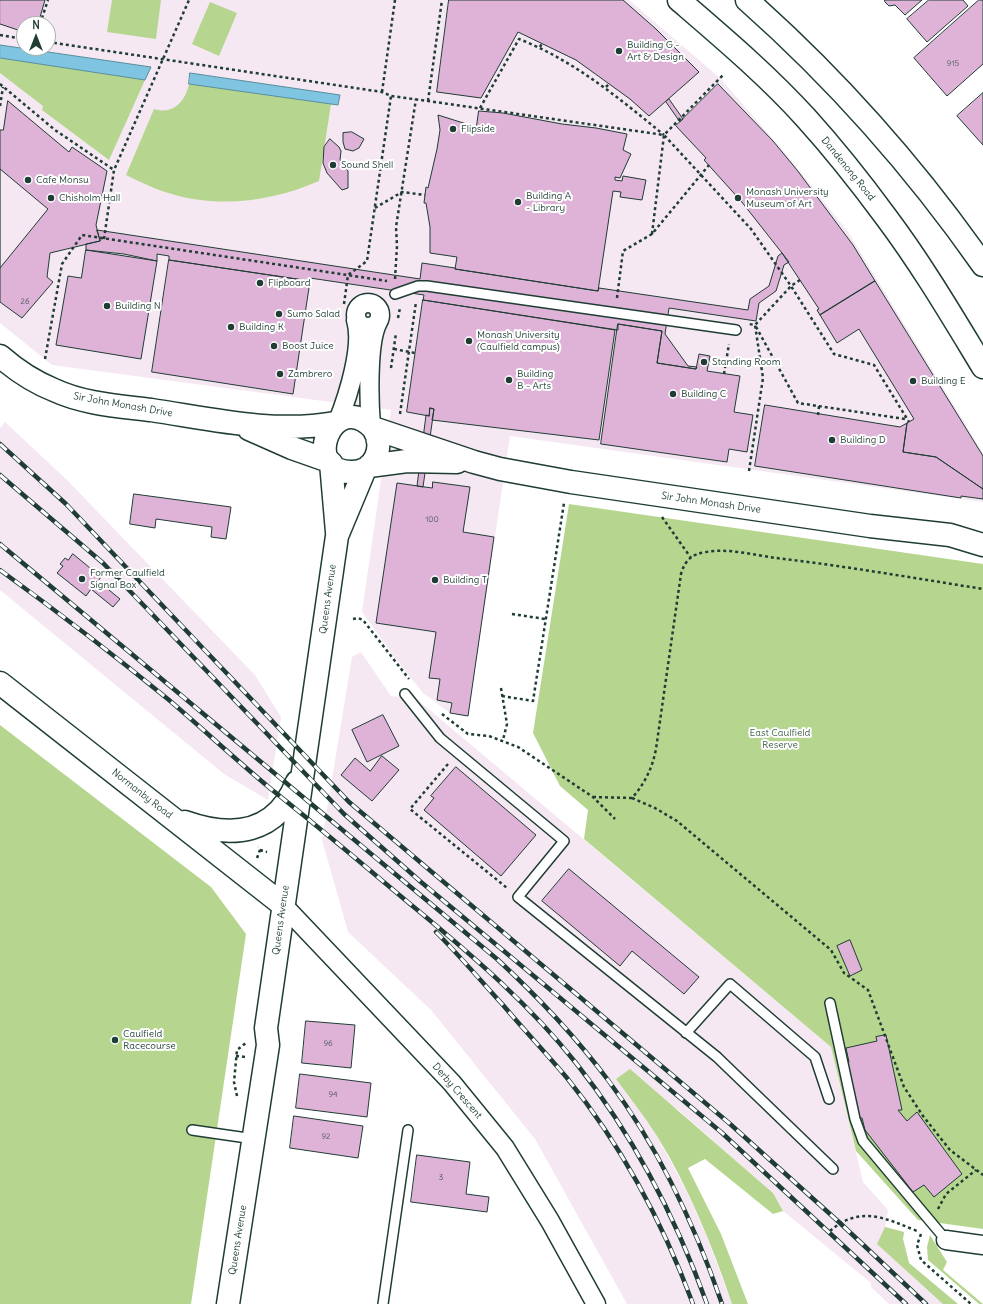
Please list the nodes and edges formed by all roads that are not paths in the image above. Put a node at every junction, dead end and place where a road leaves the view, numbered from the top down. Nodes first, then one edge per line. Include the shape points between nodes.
1 (679, 0) edge
2 (747, 0) edge
3 (983, 265) edge
4 (395, 294) dead end
5 (734, 330) road end
6 (0, 356) edge
7 (983, 367) edge
8 (233, 422) junction
9 (336, 422) junction
10 (372, 427) junction
11 (330, 462) junction
12 (474, 462) junction
13 (367, 468) junction
14 (983, 530) edge
15 (950, 535) junction
16 (337, 536) junction
17 (983, 545) edge
18 (0, 683) edge
19 (405, 694) dead end
20 (304, 762) junction
21 (173, 818) junction
22 (283, 905) junction
23 (830, 1003) dead end
24 (686, 1033) junction
25 (829, 1099) dead end
26 (192, 1130) dead end
27 (408, 1130) dead end
28 (254, 1139) junction
29 (833, 1169) dead end
30 (946, 1240) joint
31 (983, 1245) edge
32 (228, 1304) edge
33 (383, 1304) edge
34 (596, 1304) edge

1 - 7 main road, Dandenong Road via 805,117 841,160 902,238
2 - 3 main road via 856,108 920,183
4 - 5 lane via 418,286 427,286
6 - 8 main road, Sir John Monash Drive via 32,379 54,391 76,398
8 - 9 main road, Sir John Monash Drive via 295,428
8 - 11 main road, Sir John Monash Drive
9 - 10 main road via 345,418 357,418
9 - 10 street via 348,393 359,331 356,320 365,327 374,326 378,322 373,336 370,376
9 - 11 main road via 329,429 324,441 324,449
10 - 12 main road, Sir John Monash Drive
10 - 13 main road via 377,434 379,448 374,461
11 - 13 main road via 347,472
11 - 16 main road, Queens Avenue
12 - 13 main road, Sir John Monash Drive via 406,461
12 - 15 main road, Sir John Monash Drive via 579,483 862,525
13 - 16 main road, Queens Avenue
14 - 15 main road, Sir John Monash Drive
15 - 17 main road, Sir John Monash Drive
16 - 20 main road, Queens Avenue
18 - 21 main road, Normanby Road
19 - 24 lane via 440,738 564,841 518,898
20 - 21 main road via 285,804 271,819 252,829 221,832
20 - 22 main road, Queens Avenue
21 - 22 main road, Normanby Road
22 - 28 main road, Queens Avenue via 266,1028 268,1045
22 - 34 street, Derby Crescent via 452,1083 505,1148 550,1221
23 - 30 lane via 855,1119 863,1141
24 - 25 lane via 730,984 815,1057
24 - 29 lane via 716,1057
26 - 28 lane
27 - 33 lane
28 - 32 main road, Queens Avenue
30 - 31 street

